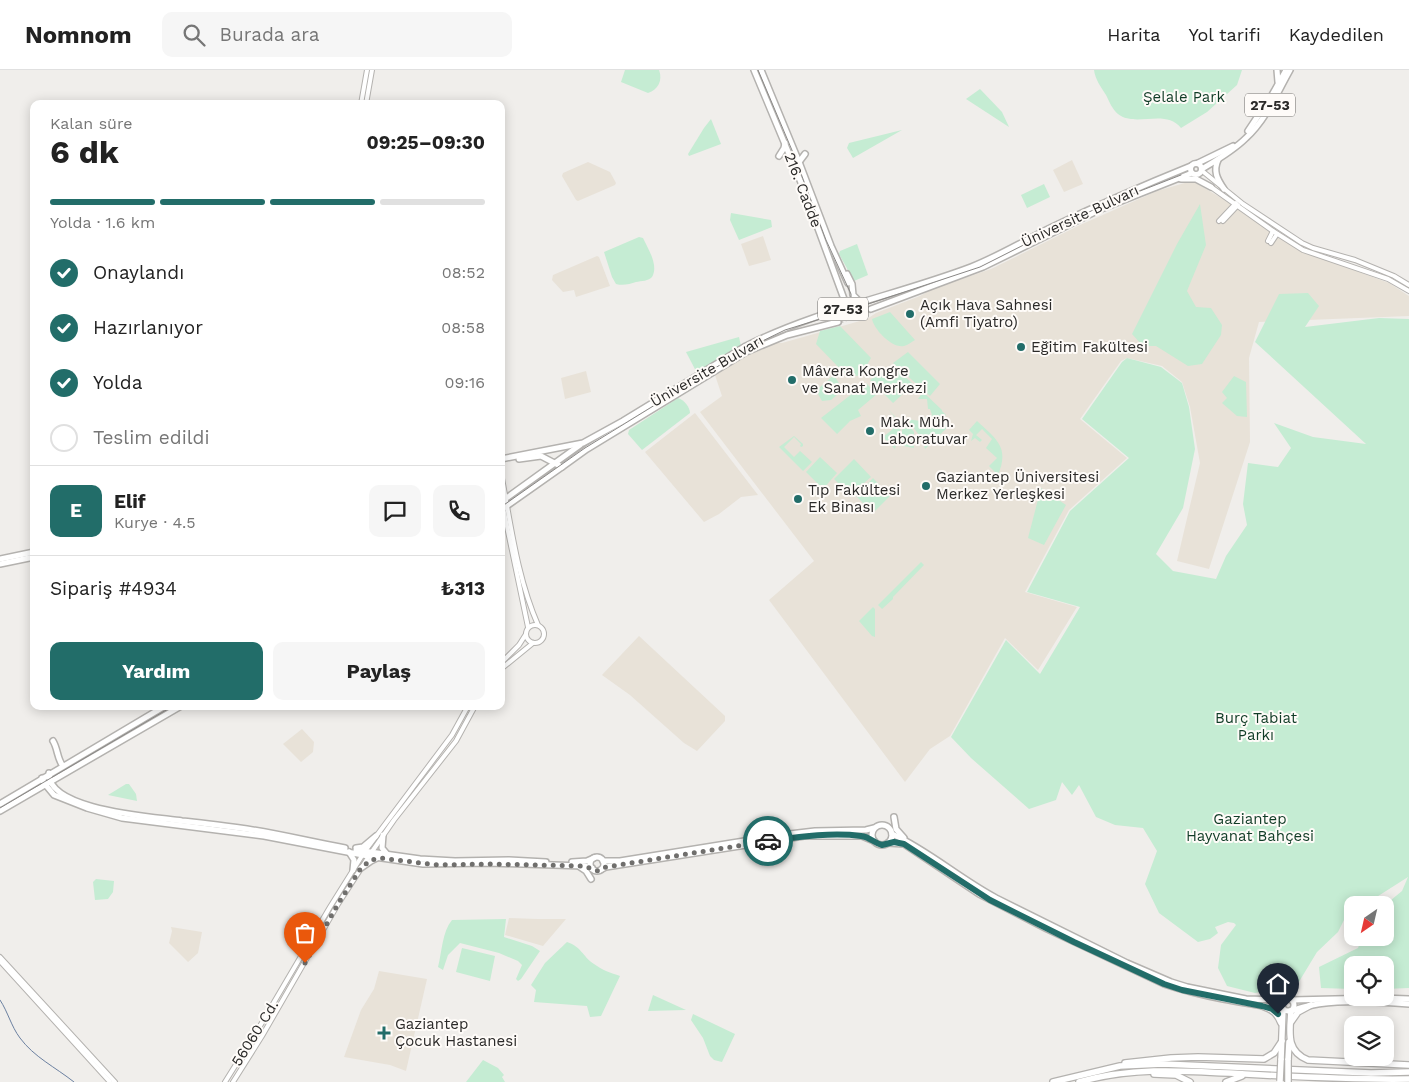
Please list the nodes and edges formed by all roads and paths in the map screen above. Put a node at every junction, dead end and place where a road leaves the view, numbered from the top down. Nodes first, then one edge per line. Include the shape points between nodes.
1 (367, 70) edge
2 (372, 70) edge
3 (754, 70) edge
4 (761, 70) edge
5 (1277, 70) edge
6 (1286, 70) edge
7 (1290, 70) edge
8 (1277, 85) junction
9 (362, 100) edge
10 (367, 100) edge
11 (785, 142) junction
12 (792, 146) junction
13 (779, 156) dead end
14 (1218, 160) junction
15 (799, 162) junction
16 (1198, 163) junction
17 (1191, 166) junction
18 (1202, 169) junction
19 (1194, 174) junction
20 (1173, 180) junction
21 (1211, 187) junction
22 (1224, 189) junction
23 (1237, 204) junction
24 (1221, 221) dead end
25 (1275, 232) junction
26 (1270, 242) dead end
27 (831, 246) junction
28 (848, 283) tunnel mouth
29 (1409, 285) edge
30 (1409, 291) edge
31 (861, 303) junction
32 (871, 309) tunnel mouth
33 (840, 310) junction
34 (838, 320) tunnel mouth
35 (582, 443) junction
36 (554, 449) junction
37 (505, 460) edge
38 (505, 460) edge
39 (555, 462) junction
40 (562, 467) junction
41 (505, 499) edge
42 (505, 507) edge
43 (505, 512) edge
44 (505, 513) edge
45 (30, 553) edge
46 (30, 558) edge
47 (0, 559) edge
48 (0, 564) edge
49 (538, 625) junction
50 (528, 627) junction
51 (526, 634) junction
52 (532, 642) junction
53 (505, 658) edge
54 (505, 666) edge
55 (158, 710) edge
56 (174, 710) edge
57 (466, 710) edge
58 (473, 710) edge
59 (53, 741) dead end
60 (63, 766) junction
61 (49, 774) junction
62 (42, 778) junction
63 (48, 784) junction
64 (33, 793) junction
65 (54, 795) junction
66 (0, 804) edge
67 (0, 811) edge
68 (894, 817) dead end
69 (874, 828) junction
70 (892, 834) junction
71 (383, 835) junction
72 (376, 836) junction
73 (906, 840) junction
74 (874, 841) junction
75 (888, 843) junction
76 (318, 845) junction
77 (350, 850) junction
78 (367, 854) junction
79 (392, 856) junction
80 (380, 858) junction
81 (594, 858) junction
82 (603, 861) junction
83 (938, 864) junction
84 (578, 866) junction
85 (361, 868) junction
86 (592, 868) junction
87 (602, 869) junction
88 (353, 870) junction
89 (591, 879) dead end
90 (0, 957) edge
91 (0, 961) edge
92 (1394, 998) edge
93 (1344, 999) edge
94 (1409, 999) edge
95 (1283, 1000) junction
96 (1292, 1000) junction
97 (1409, 1004) edge
98 (1311, 1005) junction
99 (1262, 1006) junction
100 (1282, 1009) junction
101 (1291, 1011) junction
102 (1290, 1024) junction
103 (1283, 1027) junction
104 (1290, 1036) junction
105 (1282, 1041) junction
106 (1284, 1060) junction
107 (1409, 1065) edge
108 (1160, 1067) junction
109 (1409, 1072) edge
110 (1248, 1074) junction
111 (1323, 1077) junction
112 (1400, 1079) junction
113 (1409, 1079) edge
114 (1280, 1081) edge
115 (110, 1082) edge
116 (115, 1082) edge
117 (225, 1082) edge
118 (232, 1082) edge
119 (1053, 1082) edge
120 (1079, 1082) edge
121 (1190, 1082) edge
122 (1226, 1082) edge
123 (1288, 1082) edge
124 (1336, 1082) edge
125 (1389, 1082) edge

1 - 9 main road
2 - 10 main road
3 - 11 main road, 216. Cadde
4 - 12 main road, 216. Cadde
5 - 8 main road
6 - 8 main road, 27-53
7 - 14 main road, 27-53 via 1266,113 1247,138
8 - 16 main road, 27-53 via 1244,136 1231,147
11 - 13 main road
11 - 33 main road, 216. Cadde via 844,298
12 - 15 main road, 216. Cadde
12 - 15 main road via 804,153
14 - 18 main road
14 - 22 main road via 1217,179
15 - 27 main road, 216. Cadde
16 - 17 main road
16 - 18 main road
17 - 19 main road
17 - 31 main road, Üniversite Bulvarı / 27-53 via 1098,205 988,260
18 - 19 main road
18 - 22 main road
19 - 20 main road, Üniversite Bulvarı
19 - 21 main road
20 - 21 main road via 1191,178
20 - 32 main road, Üniversite Bulvarı via 1085,216 983,267
21 - 23 main road
22 - 23 main road
23 - 24 main road
23 - 25 main road
23 - 29 main road via 1313,248 1355,260
25 - 26 main road
25 - 30 main road via 1303,250 1388,279
27 - 28 main road
27 - 31 main road via 852,284 854,298
31 - 33 main road, Üniversite Bulvarı / 27-53
33 - 35 main road, Üniversite Bulvarı / 27-53 via 785,328 746,346
34 - 40 main road, Üniversite Bulvarı via 787,335 746,352
35 - 36 main road, Üniversite Bulvarı / 27-53
35 - 39 main road
36 - 37 main road, Üniversite Bulvarı / 27-53
36 - 39 main road via 549,456
38 - 39 main road via 541,456
39 - 40 main road
39 - 41 main road
40 - 42 main road, Üniversite Bulvarı
43 - 49 main road via 524,588
44 - 50 main road
45 - 47 main road
46 - 48 main road
49 - 50 main road
49 - 52 main road via 544,636 540,641
50 - 51 main road
51 - 52 main road
51 - 53 main road
52 - 54 main road
55 - 60 main road
56 - 63 main road
57 - 72 main road via 452,735
58 - 71 main road via 456,741
59 - 60 main road
60 - 61 main road
61 - 62 main road
61 - 63 main road
62 - 63 main road
62 - 66 main road
63 - 64 main road
63 - 65 main road
63 - 76 main road via 71,799 112,812 247,830
64 - 65 main road via 42,791
64 - 67 main road
65 - 76 main road via 122,818
68 - 73 main road via 896,829
69 - 70 main road via 886,826
69 - 74 main road
69 - 82 main road via 801,832 614,862
70 - 73 main road
70 - 75 main road
71 - 78 main road
71 - 79 main road via 382,848
72 - 77 main road via 363,847
72 - 78 main road
73 - 83 main road
74 - 75 main road via 882,845
74 - 87 main road via 862,836 804,836
75 - 83 main road via 904,844
76 - 77 main road
77 - 78 main road
77 - 88 main road
78 - 79 main road
78 - 80 main road
78 - 85 main road, 56060 Cd.
78 - 88 main road, 56060 Cd.
79 - 81 main road via 455,861 581,862
80 - 84 main road via 430,864
80 - 85 main road
81 - 82 main road
81 - 86 main road via 590,864
82 - 87 main road
83 - 95 main road via 1013,907 1171,982 1246,999
83 - 99 main road via 1000,906 1164,984
84 - 86 main road
84 - 89 main road
85 - 118 main road, 56060 Cd.
86 - 87 main road
88 - 117 main road, 56060 Cd.
90 - 116 main road
91 - 115 main road
92 - 94 main road
93 - 96 main road
95 - 96 main road
95 - 100 main road
96 - 101 main road via 1294,1006
97 - 98 main road
98 - 101 main road
98 - 102 highway via 1298,1012
99 - 100 main road
99 - 103 highway via 1278,1014
100 - 101 main road
100 - 103 highway
101 - 102 highway
102 - 104 highway
103 - 105 highway
104 - 106 highway
104 - 107 highway via 1293,1049 1308,1060
105 - 106 highway
105 - 108 highway via 1274,1053 1264,1059 1216,1057
106 - 114 highway, bridge
106 - 123 highway, bridge
108 - 109 highway
108 - 110 highway
108 - 119 highway via 1120,1066
108 - 120 highway
108 - 121 highway
110 - 111 highway
110 - 122 highway
111 - 112 highway
111 - 124 highway
112 - 113 highway
112 - 125 highway

